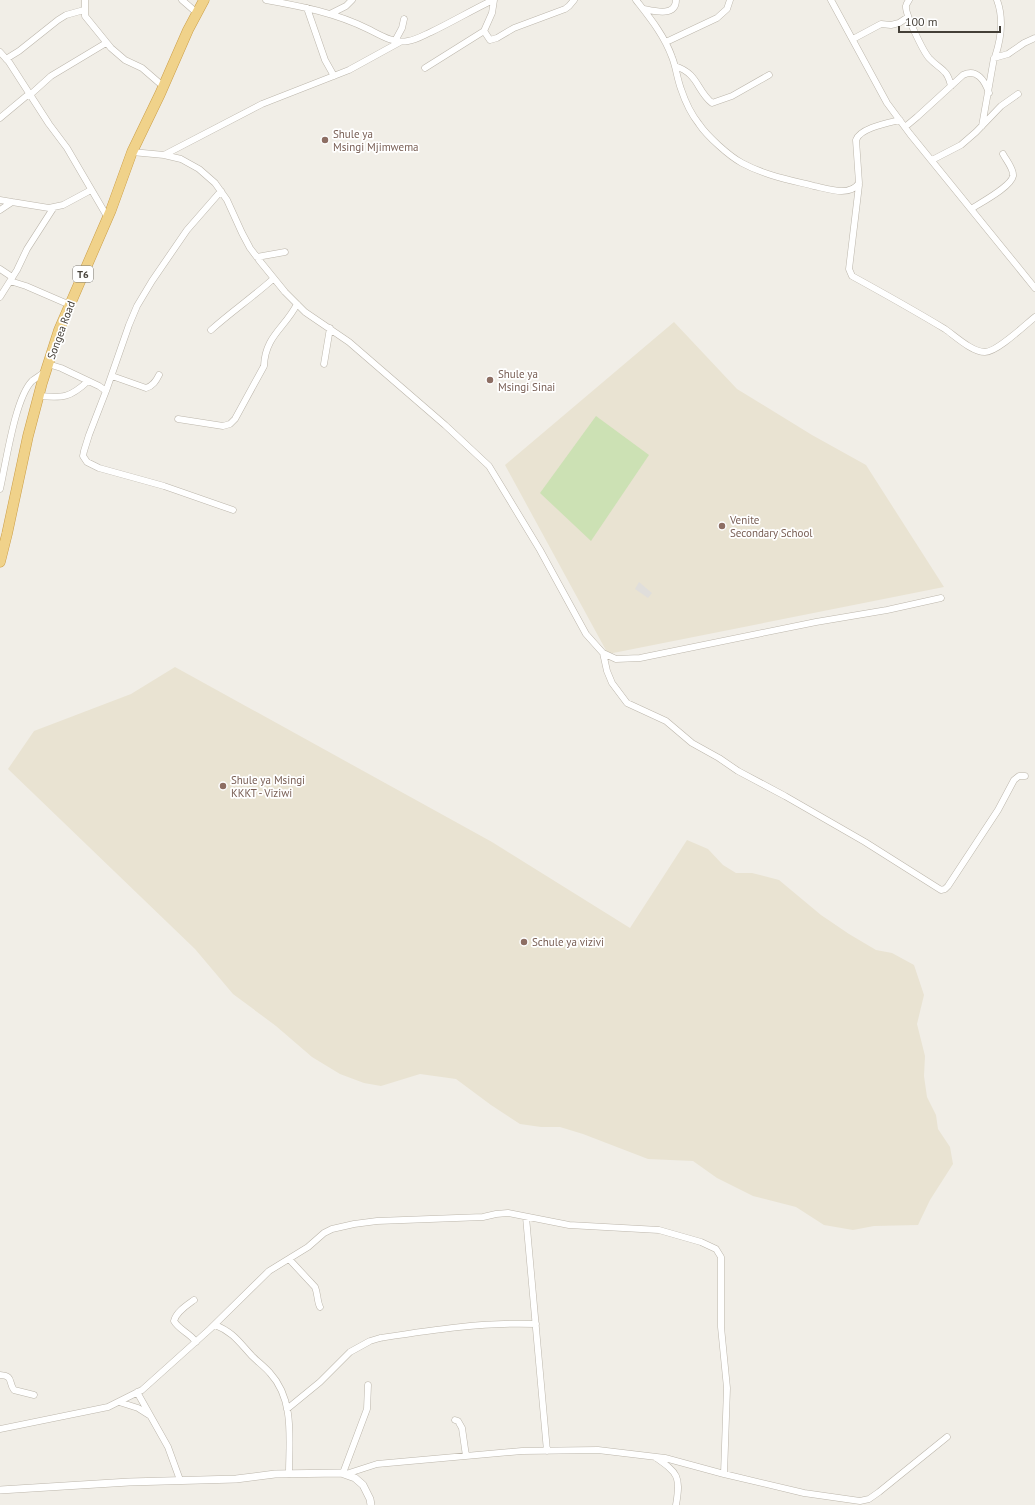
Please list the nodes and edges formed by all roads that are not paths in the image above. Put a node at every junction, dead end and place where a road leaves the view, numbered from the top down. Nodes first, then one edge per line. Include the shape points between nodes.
1 (85, 0) edge
2 (182, 0) edge
3 (205, 0) edge
4 (266, 0) edge
5 (352, 0) edge
6 (494, 0) edge
7 (574, 0) edge
8 (636, 0) edge
9 (676, 0) edge
10 (730, 0) edge
11 (831, 0) edge
12 (909, 0) edge
13 (997, 0) edge
14 (307, 8) junction
15 (644, 9) junction
16 (84, 10) junction
17 (197, 13) junction
18 (330, 14) junction
19 (908, 17) junction
20 (404, 19) dead end
21 (484, 31) junction
22 (1035, 38) edge
23 (853, 39) junction
24 (397, 41) junction
25 (666, 42) junction
26 (106, 43) junction
27 (0, 52) edge
28 (995, 57) junction
29 (6, 59) junction
30 (675, 66) junction
31 (425, 68) dead end
32 (769, 75) dead end
33 (334, 76) junction
34 (951, 86) junction
35 (164, 87) junction
36 (30, 93) junction
37 (989, 93) junction
38 (1018, 94) dead end
39 (0, 118) edge
40 (900, 120) junction
41 (982, 126) junction
42 (905, 127) junction
43 (132, 152) junction
44 (1003, 154) dead end
45 (164, 155) junction
46 (932, 160) junction
47 (859, 183) junction
48 (91, 190) junction
49 (221, 191) junction
50 (0, 200) edge
51 (12, 202) junction
52 (54, 207) junction
53 (971, 209) junction
54 (0, 210) edge
55 (108, 218) junction
56 (285, 252) dead end
57 (257, 257) junction
58 (0, 269) edge
59 (11, 279) junction
60 (273, 279) junction
61 (1035, 288) edge
62 (0, 297) edge
63 (298, 304) junction
64 (70, 305) junction
65 (1035, 317) edge
66 (330, 328) junction
67 (211, 330) dead end
68 (324, 364) dead end
69 (47, 368) junction
70 (159, 375) dead end
71 (112, 376) junction
72 (88, 381) junction
73 (106, 391) junction
74 (39, 396) junction
75 (178, 419) dead end
76 (0, 488) edge
77 (233, 510) dead end
78 (0, 562) edge
79 (941, 598) dead end
80 (603, 653) junction
81 (1025, 776) dead end
82 (526, 1217) junction
83 (289, 1259) junction
84 (194, 1300) dead end
85 (320, 1307) dead end
86 (536, 1324) junction
87 (215, 1325) junction
88 (196, 1342) junction
89 (0, 1375) edge
90 (368, 1385) dead end
91 (138, 1392) junction
92 (34, 1395) dead end
93 (119, 1402) junction
94 (287, 1409) junction
95 (150, 1416) junction
96 (455, 1420) dead end
97 (0, 1429) edge
98 (947, 1437) dead end
99 (547, 1451) junction
100 (466, 1456) junction
101 (654, 1457) junction
102 (344, 1473) junction
103 (289, 1474) junction
104 (724, 1474) junction
105 (180, 1480) junction
106 (0, 1490) edge
107 (371, 1505) edge
108 (676, 1505) edge

1 - 16 street
2 - 17 street
3 - 17 highway, Songea Road / T6
4 - 14 street
5 - 18 street
6 - 21 street via 492,13
6 - 24 street via 427,34 409,41
7 - 21 street via 565,9 514,28 497,38 490,40
8 - 15 street
9 - 15 street via 672,10 666,12
10 - 25 street via 727,9 717,18
11 - 23 street
12 - 19 street via 906,6
13 - 28 street via 1001,16 1001,33
14 - 18 street
14 - 33 street via 325,60
15 - 25 street
16 - 26 street via 88,22
16 - 29 street via 58,20
17 - 35 highway, Songea Road / T6
18 - 24 street
19 - 23 street via 899,23 881,24
19 - 34 street via 923,49 928,57 948,74
20 - 24 street
21 - 31 street
22 - 28 street via 1008,54
23 - 40 street via 887,104
24 - 33 street via 349,70
25 - 30 street
26 - 35 street via 125,60 142,68
26 - 36 street via 51,76
27 - 29 street
28 - 37 street
29 - 36 street
30 - 32 street via 692,75 712,102 732,96
30 - 47 street via 680,88 699,125 730,156 741,163 782,178 837,190 851,190
33 - 45 street via 262,104
34 - 37 street via 963,75 972,72 983,81
34 - 42 street
35 - 43 highway, Songea Road / T6
36 - 39 street
36 - 48 street via 67,148
37 - 41 street
38 - 41 street via 1001,106
40 - 42 street
40 - 47 street via 863,131 858,135 856,140
41 - 46 street via 961,145
42 - 46 street
43 - 45 street
43 - 55 highway, Songea Road / T6
44 - 53 street via 1012,170 1011,180
45 - 49 street via 181,159 199,169
46 - 53 street
47 - 65 street via 849,269 852,276 964,343 984,352 1000,345
48 - 52 street
48 - 55 street
49 - 57 street
49 - 71 street via 187,230 137,306
50 - 51 street
51 - 52 street
51 - 54 street
52 - 59 street via 27,248
53 - 61 street
55 - 64 highway, Songea Road / T6
56 - 57 street
57 - 60 street
58 - 59 street
59 - 62 street
59 - 64 street
60 - 63 street
60 - 67 street
63 - 66 street via 305,312
63 - 75 street via 268,344 264,366 230,424 223,426
64 - 69 highway, Songea Road / T6
66 - 68 street
66 - 80 street via 434,415 489,466 540,550 586,634
69 - 72 street via 61,368
69 - 74 highway, Songea Road / T6
69 - 76 street via 32,382 17,412
70 - 71 street via 151,387 146,388
71 - 73 street
72 - 73 street
72 - 74 street via 74,393 64,397
73 - 77 street via 84,450 87,462
74 - 78 highway, Songea Road / T6
79 - 80 street via 640,658 616,659
80 - 81 street via 606,671 612,684 627,703 666,721 692,743 865,842 941,890 948,886 998,810 1014,780 1019,776
82 - 83 street via 508,1213 483,1217 354,1224 324,1233
82 - 86 street
82 - 104 street via 569,1225 659,1230 716,1249 721,1257 721,1327 727,1388
83 - 85 street via 315,1287
83 - 87 street via 269,1271
84 - 88 street via 175,1317 174,1321
86 - 94 street via 463,1326 370,1341 350,1352 320,1382
86 - 99 street
87 - 88 street
87 - 94 street via 235,1336 270,1373 285,1398
88 - 91 street
89 - 92 street via 8,1376 14,1390
90 - 102 street via 367,1409
91 - 93 street
91 - 95 street
93 - 95 street via 138,1408
93 - 97 street via 108,1407
94 - 103 street
95 - 105 street via 168,1446
96 - 100 street via 462,1428
98 - 104 street via 879,1492 860,1501 804,1493
99 - 100 street
99 - 101 street via 598,1450
100 - 102 street via 377,1464
101 - 104 street
101 - 108 street via 673,1470 676,1476
102 - 103 street
102 - 107 street via 363,1485
103 - 105 street via 236,1479
105 - 106 street

